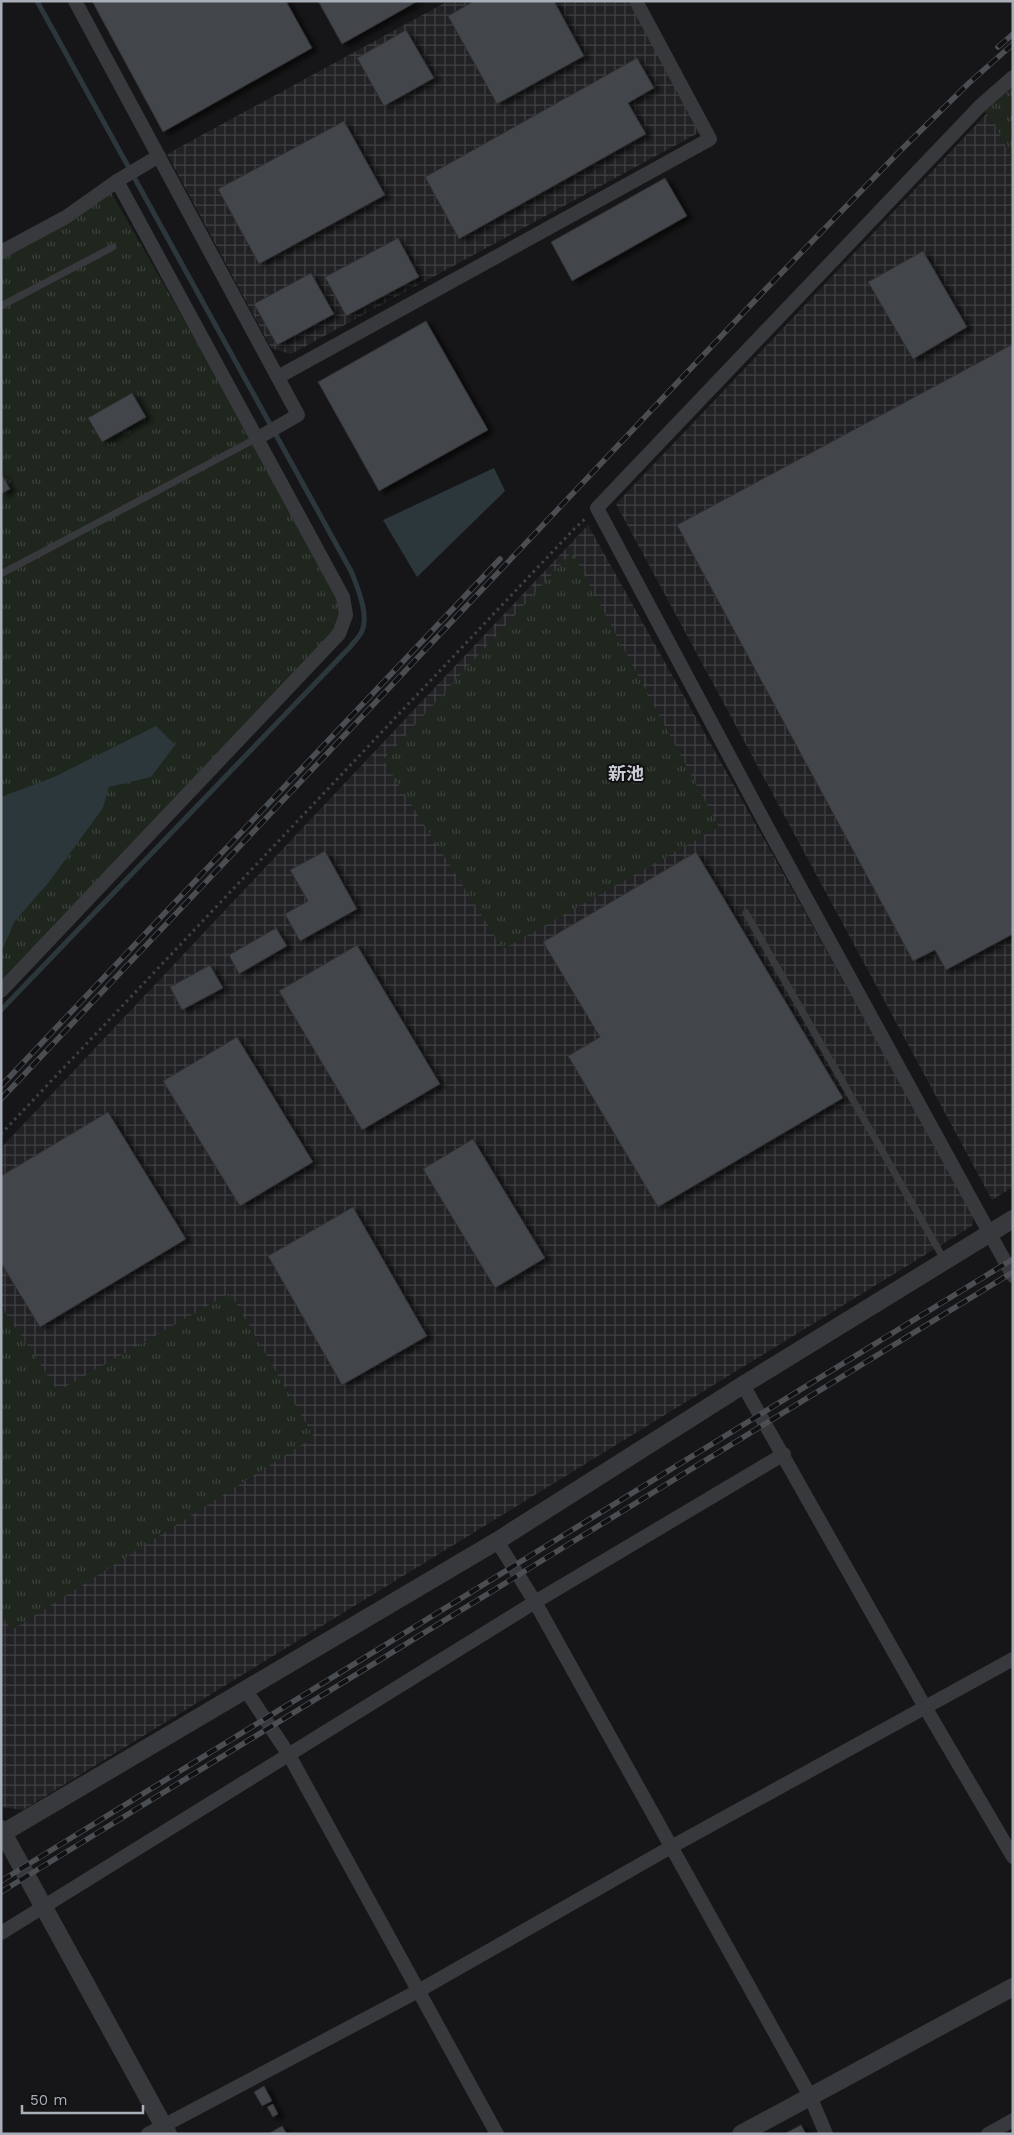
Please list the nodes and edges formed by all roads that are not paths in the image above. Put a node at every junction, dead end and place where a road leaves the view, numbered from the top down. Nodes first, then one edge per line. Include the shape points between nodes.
1 (75, 1) edge
2 (636, 1) edge
3 (1013, 77) edge
4 (159, 156) junction
5 (117, 181) junction
6 (113, 247) dead end
7 (1, 252) edge
8 (1, 306) edge
9 (278, 377) junction
10 (258, 438) junction
11 (1, 574) edge
12 (746, 913) dead end
13 (1, 991) edge
14 (1013, 1219) edge
15 (990, 1235) junction
16 (945, 1261) junction
17 (1013, 1276) edge
18 (743, 1385) junction
19 (784, 1454) junction
20 (497, 1541) junction
21 (535, 1602) junction
22 (1013, 1659) edge
23 (245, 1689) junction
24 (925, 1707) junction
25 (290, 1756) junction
26 (2, 1832) edge
27 (672, 1847) junction
28 (1013, 1857) edge
29 (43, 1905) junction
30 (1, 1933) edge
31 (1013, 1986) edge
32 (420, 1990) junction
33 (810, 2096) junction
34 (1013, 2120) edge
35 (166, 2130) edge
36 (148, 2134) edge
37 (498, 2134) edge
38 (741, 2134) edge
39 (826, 2134) edge
40 (988, 2134) edge

1 - 4 street
2 - 9 street via 710,139
3 - 15 street via 966,120 597,508
4 - 5 street
4 - 9 street
5 - 7 street via 66,217
5 - 10 street
6 - 8 lane
9 - 10 street via 298,415
10 - 11 lane
10 - 13 street via 342,598 346,615 339,634
12 - 16 lane
14 - 15 street
15 - 16 street
15 - 17 street
16 - 18 street
18 - 19 street
18 - 20 street
19 - 21 street
19 - 24 street
20 - 21 street
20 - 23 street
21 - 25 street
21 - 27 street
22 - 24 street
23 - 25 street
23 - 26 street
24 - 27 street
24 - 28 street
25 - 29 street
25 - 32 street
26 - 29 street
27 - 32 street
27 - 33 street
29 - 30 street
29 - 35 street
31 - 33 street
32 - 35 street
32 - 37 street
33 - 38 street
33 - 39 street
34 - 40 street
35 - 36 street

